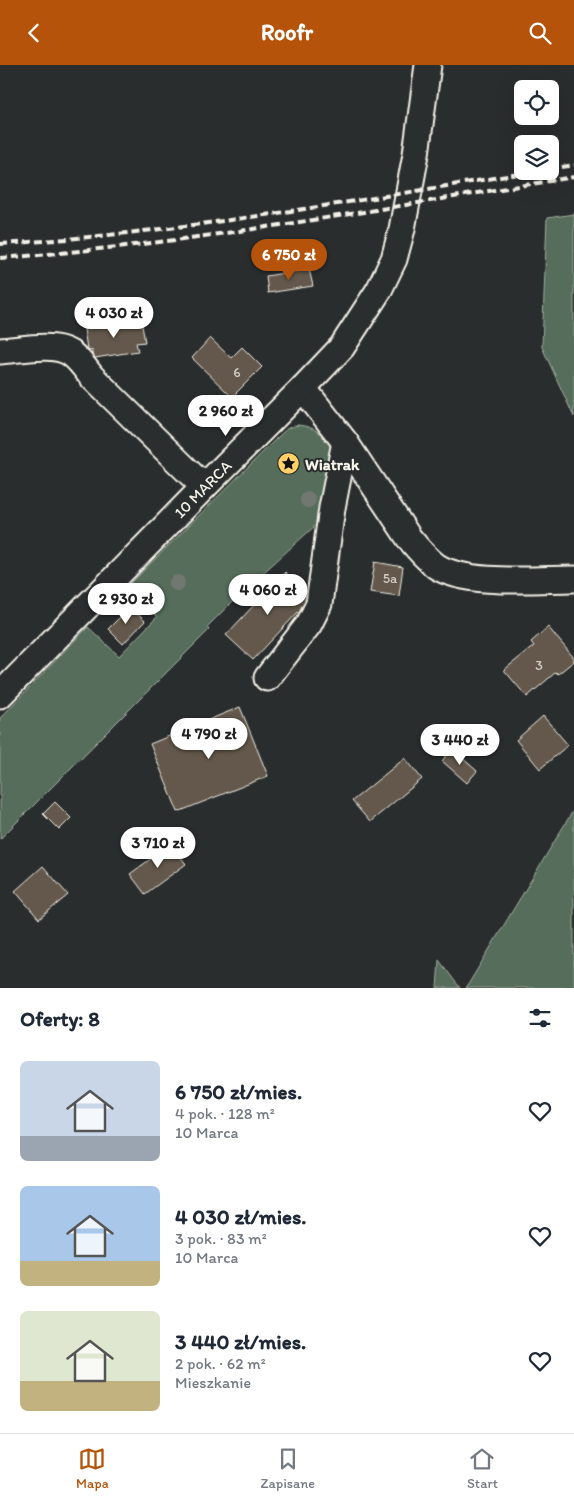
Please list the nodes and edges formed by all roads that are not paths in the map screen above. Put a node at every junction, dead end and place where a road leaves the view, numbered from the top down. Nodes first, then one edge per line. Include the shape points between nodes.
1 (428, 65) edge
2 (0, 351) edge
3 (303, 388) junction
4 (344, 442) junction
5 (204, 487) junction
6 (574, 579) edge
7 (267, 678) dead end
8 (0, 695) edge

1 - 3 street, 10 MARCA via 416,154 394,259 380,290 342,347
2 - 5 street via 58,348 70,353
3 - 4 street
3 - 5 street, 10 MARCA
4 - 6 street via 409,538 437,566 453,573 490,579
4 - 7 street via 319,604 310,624
5 - 8 street, 10 MARCA

